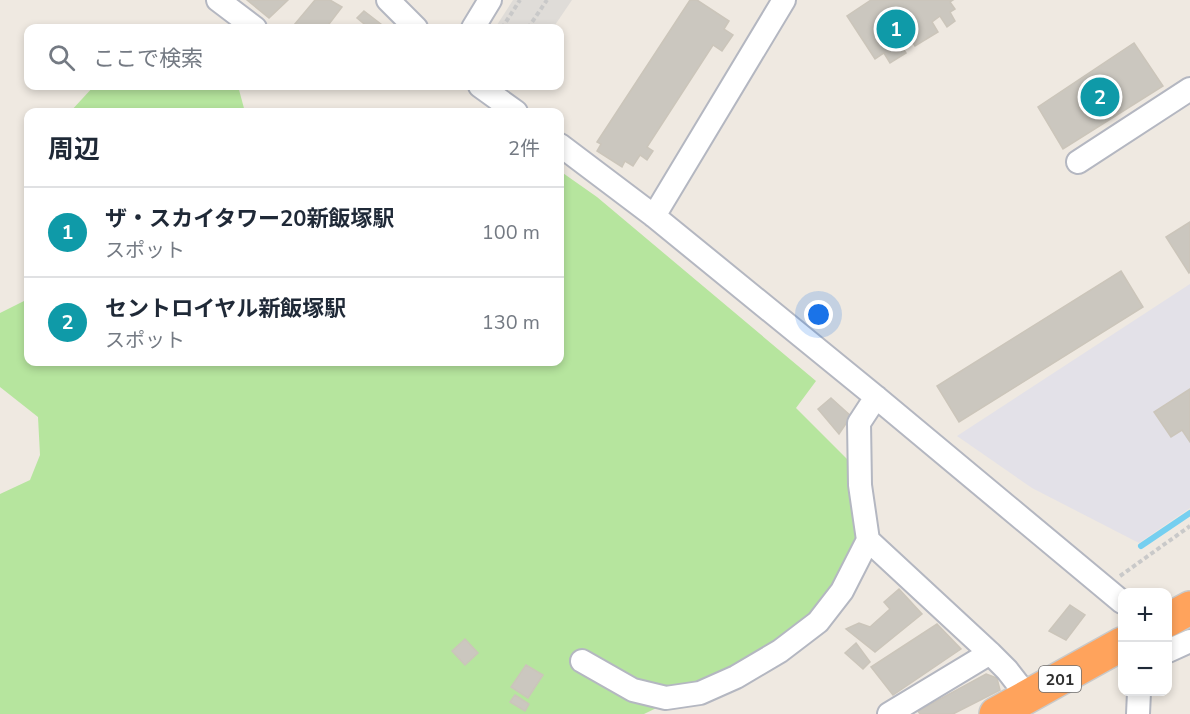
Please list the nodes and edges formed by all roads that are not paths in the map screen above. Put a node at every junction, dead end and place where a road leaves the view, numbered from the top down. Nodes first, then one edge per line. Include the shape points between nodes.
1 (218, 0) edge
2 (388, 0) edge
3 (490, 0) edge
4 (784, 0) edge
5 (250, 24) edge
6 (412, 24) edge
7 (475, 24) edge
8 (1190, 89) edge
9 (486, 90) edge
10 (510, 108) edge
11 (564, 148) edge
12 (1078, 162) dead end
13 (654, 216) junction
14 (876, 397) junction
15 (868, 540) junction
16 (1118, 599) edge
17 (1190, 608) edge
18 (1172, 617) edge
19 (1190, 642) edge
20 (1118, 646) edge
21 (1172, 649) edge
22 (990, 652) junction
23 (582, 660) dead end
24 (1140, 696) edge
25 (1028, 697) junction
26 (889, 714) edge
27 (996, 714) edge
28 (1138, 714) edge

1 - 5 street
2 - 6 street
3 - 7 street
4 - 13 street
8 - 12 street
9 - 10 street
11 - 13 street
13 - 14 street
14 - 15 street via 859,423 860,485
14 - 16 street
15 - 22 street
15 - 23 street via 842,591 818,622 780,651 700,693 666,698 633,690
17 - 18 highway
19 - 21 street
20 - 25 highway, 201
22 - 25 street
22 - 26 street
24 - 28 street
25 - 27 highway, 201

